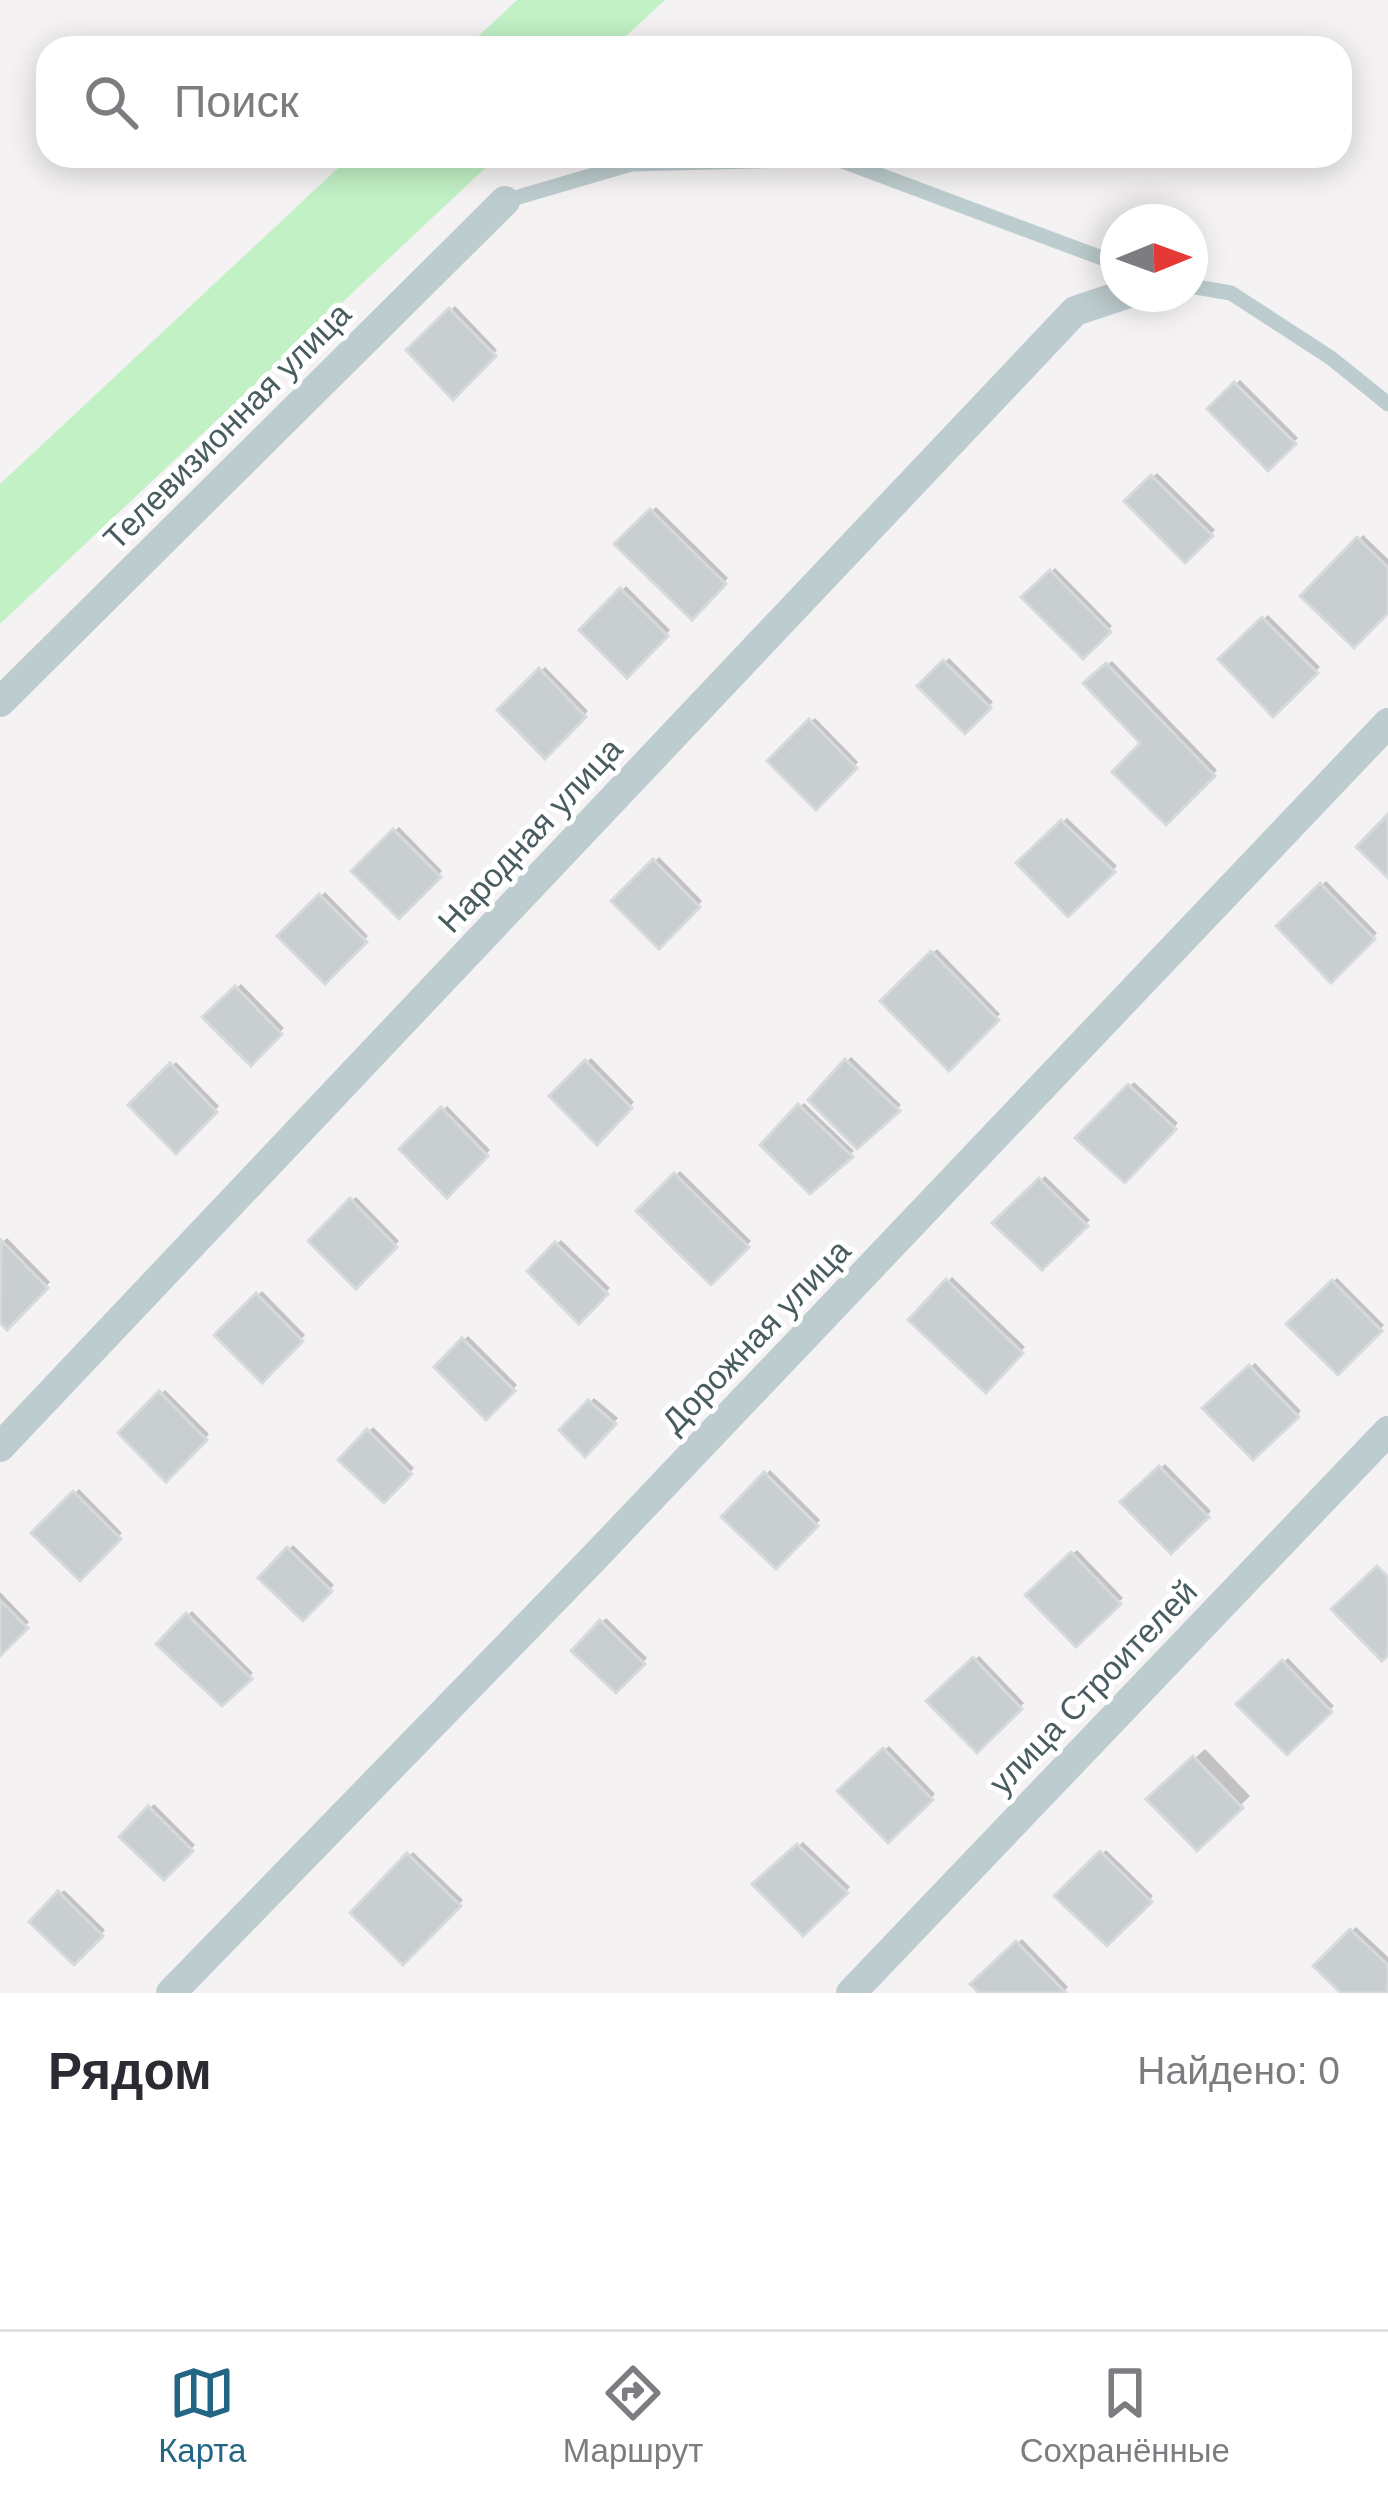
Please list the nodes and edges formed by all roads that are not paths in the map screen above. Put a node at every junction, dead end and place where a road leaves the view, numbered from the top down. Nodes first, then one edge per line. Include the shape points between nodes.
1 (617, 168) edge
2 (861, 168) edge
3 (505, 201) joint
4 (1100, 257) edge
5 (1208, 289) edge
6 (1100, 303) edge
7 (1388, 404) edge
8 (0, 702) edge
9 (1388, 723) edge
10 (1388, 1431) edge
11 (0, 1447) edge
12 (171, 1993) edge
13 (851, 1993) edge

1 - 3 lane
2 - 4 lane
3 - 8 street, Телевизионная улица
5 - 7 lane via 1231,293
6 - 11 street, Народная улица via 1075,311
9 - 12 street, Дорожная улица
10 - 13 street, улица Строителей

